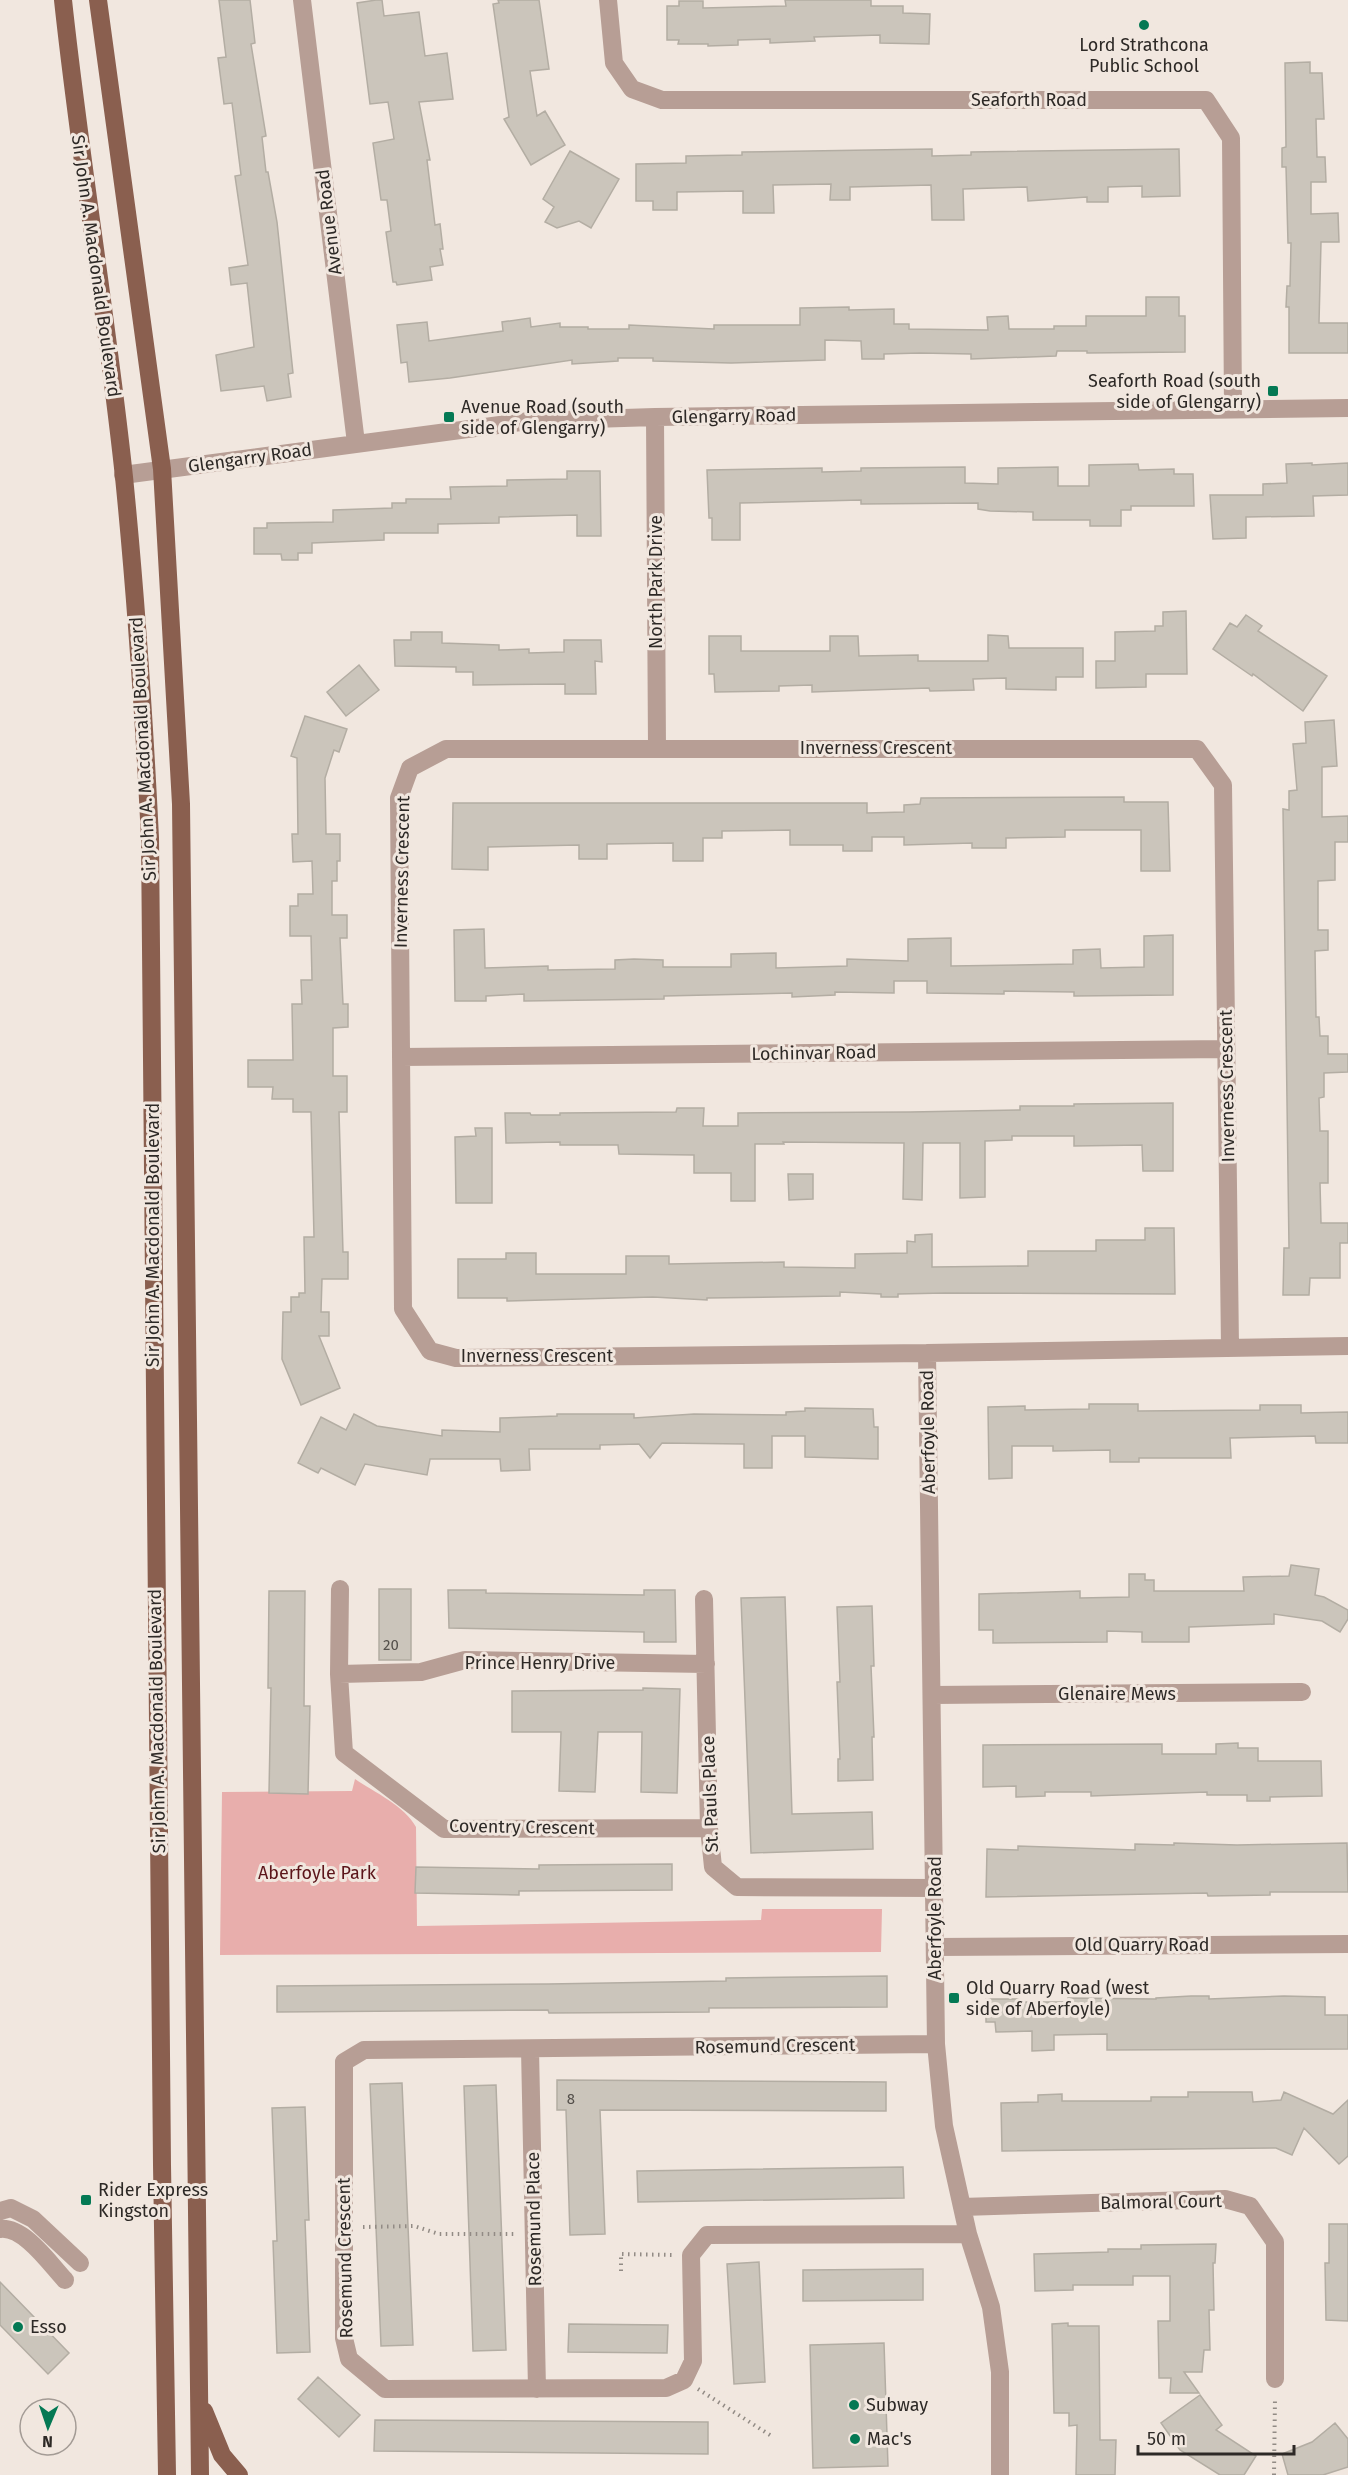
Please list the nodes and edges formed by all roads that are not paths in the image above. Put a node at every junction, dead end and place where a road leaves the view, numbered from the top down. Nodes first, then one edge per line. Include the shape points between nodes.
1 (63, 0) edge
2 (98, 0) edge
3 (302, 0) edge
4 (608, 0) edge
5 (1348, 408) edge
6 (1233, 409) junction
7 (655, 417) junction
8 (356, 443) junction
9 (162, 469) junction
10 (123, 475) junction
11 (657, 748) junction
12 (1227, 1049) junction
13 (401, 1057) junction
14 (1348, 1346) edge
15 (1230, 1347) junction
16 (927, 1353) junction
17 (340, 1589) dead end
18 (704, 1599) dead end
19 (706, 1664) junction
20 (339, 1674) junction
21 (1302, 1692) dead end
22 (933, 1695) junction
23 (709, 1828) junction
24 (935, 1888) junction
25 (1348, 1944) edge
26 (936, 1947) junction
27 (936, 2044) junction
28 (530, 2049) junction
29 (962, 2207) junction
30 (0, 2211) edge
31 (0, 2229) edge
32 (968, 2234) junction
33 (80, 2263) dead end
34 (65, 2280) dead end
35 (1275, 2379) road end
36 (537, 2389) junction
37 (201, 2404) junction
38 (167, 2475) edge
39 (200, 2475) edge
40 (239, 2475) edge
41 (1000, 2475) edge

1 - 10 main road, Sir John A. Macdonald Boulevard
2 - 9 main road, Sir John A. Macdonald Boulevard
3 - 8 street, Avenue Road
4 - 6 street, Seaforth Road via 614,63 632,89 662,100 1206,100 1231,138
5 - 6 street, Glengarry Road
6 - 7 street, Glengarry Road
7 - 8 street, Glengarry Road via 529,421
7 - 11 street, North Park Drive
8 - 9 street, Glengarry Road
9 - 10 street, Glengarry Road
9 - 37 main road, Sir John A. Macdonald Boulevard via 182,804
10 - 38 main road, Sir John A. Macdonald Boulevard via 141,669 150,838
11 - 12 street, Inverness Crescent via 1197,749 1223,785
11 - 13 street, Inverness Crescent via 446,749 410,768 399,798
12 - 13 street, Lochinvar Road
12 - 15 street, Inverness Crescent
13 - 16 street, Inverness Crescent via 403,1309 430,1351 456,1358
14 - 15 street, Inverness Crescent
15 - 16 street, Inverness Crescent
16 - 22 street, Aberfoyle Road
17 - 20 street, Coventry Crescent
18 - 19 street, St. Pauls Place
19 - 20 street, Prince Henry Drive via 465,1660 421,1672
19 - 23 street, St. Pauls Place
20 - 23 street, Coventry Crescent via 344,1753 444,1829
21 - 22 street, Glenaire Mews
22 - 24 street, Aberfoyle Road
23 - 24 street, St. Pauls Place via 713,1867 737,1887
24 - 26 street, Aberfoyle Road
25 - 26 street, Old Quarry Road
26 - 27 street, Aberfoyle Road
27 - 28 street, Rosemund Crescent
27 - 29 street, Aberfoyle Road via 944,2126
28 - 36 street, Rosemund Place
28 - 36 street, Rosemund Crescent via 364,2050 344,2062 344,2338 349,2359 385,2390
29 - 32 street, Aberfoyle Road
29 - 35 street, Balmoral Court via 1225,2199 1250,2206 1275,2242
30 - 33 street via 11,2208 33,2219
31 - 34 street via 24,2236
32 - 36 street, Rosemund Crescent via 707,2235 691,2255 693,2361 684,2380 666,2388
32 - 41 street, Aberfoyle Road via 991,2307 1000,2372
37 - 39 main road, Sir John A. Macdonald Boulevard
37 - 40 main road via 222,2455

